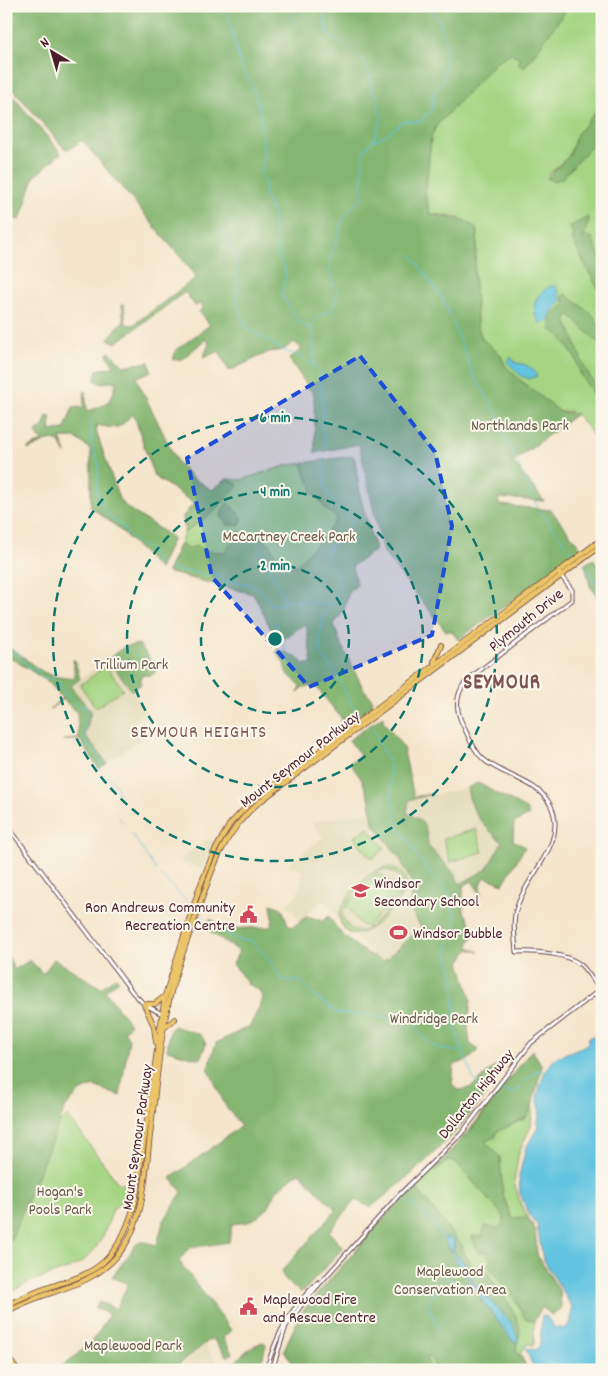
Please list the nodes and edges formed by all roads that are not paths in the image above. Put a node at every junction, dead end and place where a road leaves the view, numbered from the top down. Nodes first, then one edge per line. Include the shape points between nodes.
1 (602, 539) edge
2 (602, 545) edge
3 (560, 574) junction
4 (441, 645) dead end
5 (433, 665) junction
6 (6, 824) edge
7 (601, 989) edge
8 (165, 996) junction
9 (144, 1004) junction
10 (161, 1012) junction
11 (175, 1019) dead end
12 (165, 1027) junction
13 (156, 1051) junction
14 (335, 1266) junction
15 (6, 1306) edge
16 (6, 1312) edge
17 (6, 1355) edge
18 (17, 1370) edge
19 (266, 1370) edge
20 (272, 1370) edge

1 - 3 main road, Mount Seymour Parkway
2 - 3 main road, Mount Seymour Parkway
3 - 5 main road, Mount Seymour Parkway
3 - 7 street, Plymouth Drive via 573,594 571,602 472,676 463,684 458,698 460,718 479,754 488,763 538,791 548,802 555,819 554,839 517,906 514,924 516,952 540,952 576,962
3 - 12 main road, Mount Seymour Parkway via 257,804 235,827 219,850 208,878 172,988
4 - 5 main road
5 - 8 main road, Mount Seymour Parkway via 251,802 230,824 202,880
6 - 9 street
7 - 14 street, Dollarton Highway via 531,1043 461,1134 399,1195
8 - 9 main road via 155,1004
8 - 10 main road, Mount Seymour Parkway
9 - 10 street
9 - 13 main road via 154,1026
10 - 13 main road, Mount Seymour Parkway
11 - 12 main road
12 - 16 main road, Mount Seymour Parkway via 142,1194 128,1239 118,1255 94,1276
13 - 15 main road, Mount Seymour Parkway via 135,1203 125,1234 105,1260 89,1273
14 - 19 street, Dollarton Highway via 288,1315
14 - 20 street, Dollarton Highway via 292,1316
17 - 18 main road

